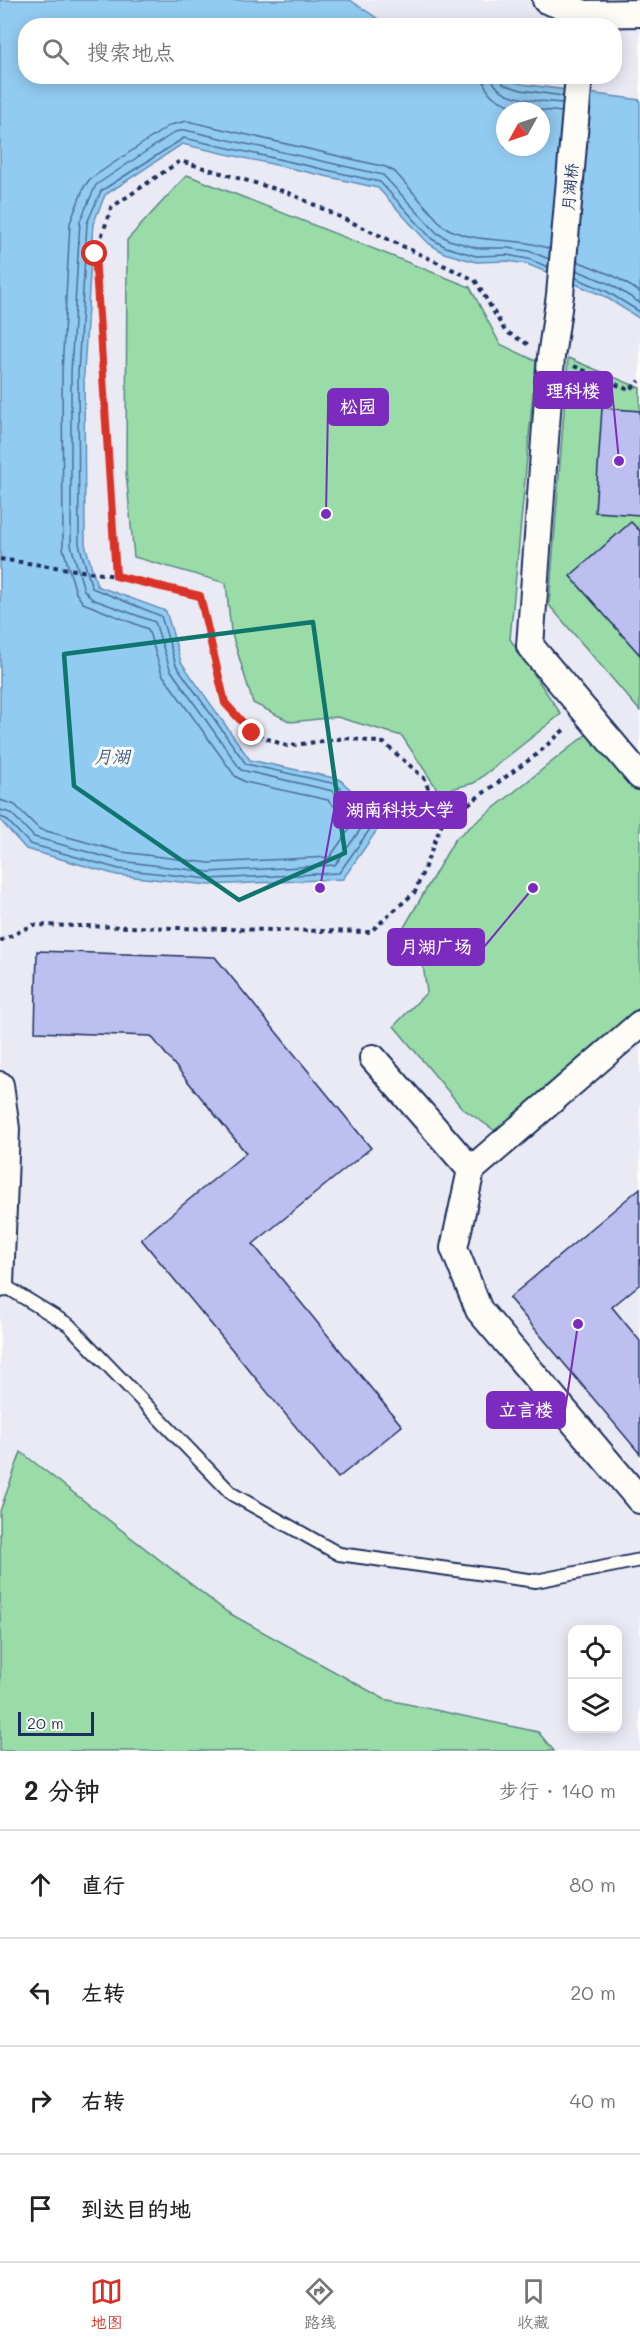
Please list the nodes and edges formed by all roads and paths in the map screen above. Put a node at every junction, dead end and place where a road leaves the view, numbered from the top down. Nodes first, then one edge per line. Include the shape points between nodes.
1 (546, 0) edge
2 (640, 13) edge
3 (581, 18) edge
4 (601, 18) edge
5 (578, 84) edge
6 (551, 357) junction
7 (640, 381) edge
8 (0, 559) edge
9 (116, 576) junction
10 (585, 711) junction
11 (640, 776) edge
12 (442, 823) junction
13 (0, 941) edge
14 (640, 1024) edge
15 (374, 1058) dead end
16 (0, 1085) edge
17 (471, 1170) junction
18 (0, 1283) edge
19 (640, 1500) edge
20 (640, 1560) edge

1 - 3 street
2 - 4 street
5 - 6 street, 月湖桥
6 - 7 path via 629,390
6 - 9 path via 505,331 475,280 289,192 180,161 112,207 95,254
6 - 10 street, 月湖桥 via 530,646
8 - 9 path
9 - 12 path via 200,596 225,703 252,733 287,746 345,738 384,743 424,778
10 - 11 street, 月湖桥
10 - 12 path via 536,755
12 - 13 path via 416,892 370,932 33,925
14 - 17 street
15 - 17 street
16 - 18 street via 6,1129
17 - 19 street via 454,1248 479,1310
18 - 20 lane via 69,1325 232,1494 339,1554 536,1581

